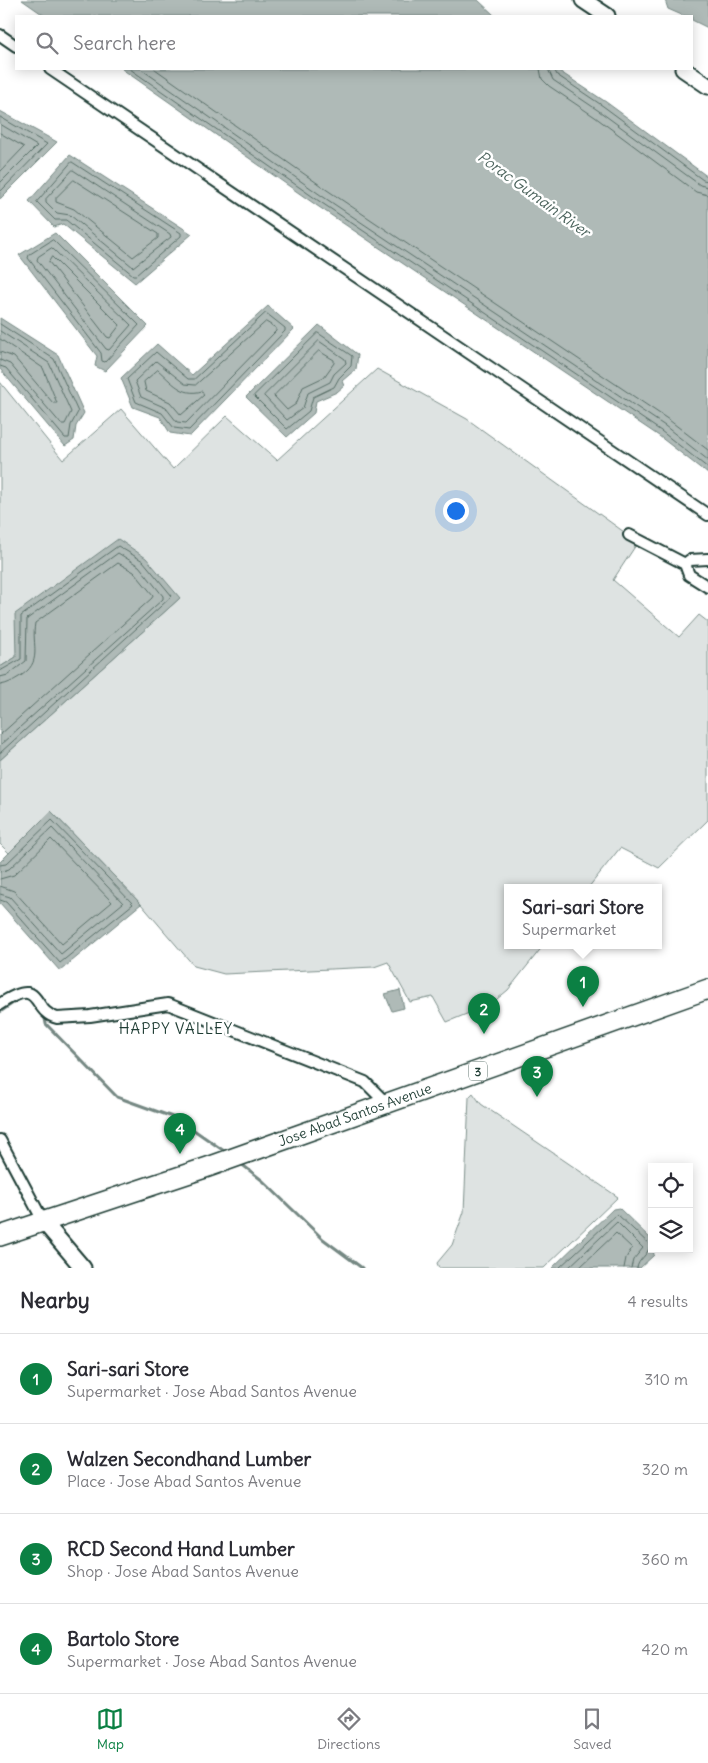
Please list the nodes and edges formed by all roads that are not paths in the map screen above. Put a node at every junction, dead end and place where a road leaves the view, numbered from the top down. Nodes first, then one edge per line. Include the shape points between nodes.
1 (583, 0) edge
2 (606, 15) edge
3 (0, 34) edge
4 (15, 45) edge
5 (51, 70) edge
6 (684, 70) edge
7 (708, 86) edge
8 (708, 515) edge
9 (629, 535) dead end
10 (708, 560) edge
11 (686, 564) junction
12 (708, 587) edge
13 (708, 989) edge
14 (0, 1004) edge
15 (386, 1103) junction
16 (0, 1140) edge
17 (43, 1221) junction
18 (0, 1236) edge
19 (83, 1268) edge

1 - 2 street
3 - 4 street
5 - 8 street
6 - 7 street
9 - 11 street
10 - 11 street via 690,560
11 - 12 street via 690,575
13 - 15 highway, Jose Abad Santos Avenue / 3
14 - 15 street via 13,995 26,992 57,1018 168,1004 365,1082
15 - 17 highway, Jose Abad Santos Avenue / 3 via 208,1167
16 - 17 street
17 - 18 highway, Jose Abad Santos Avenue / 3
17 - 19 street

